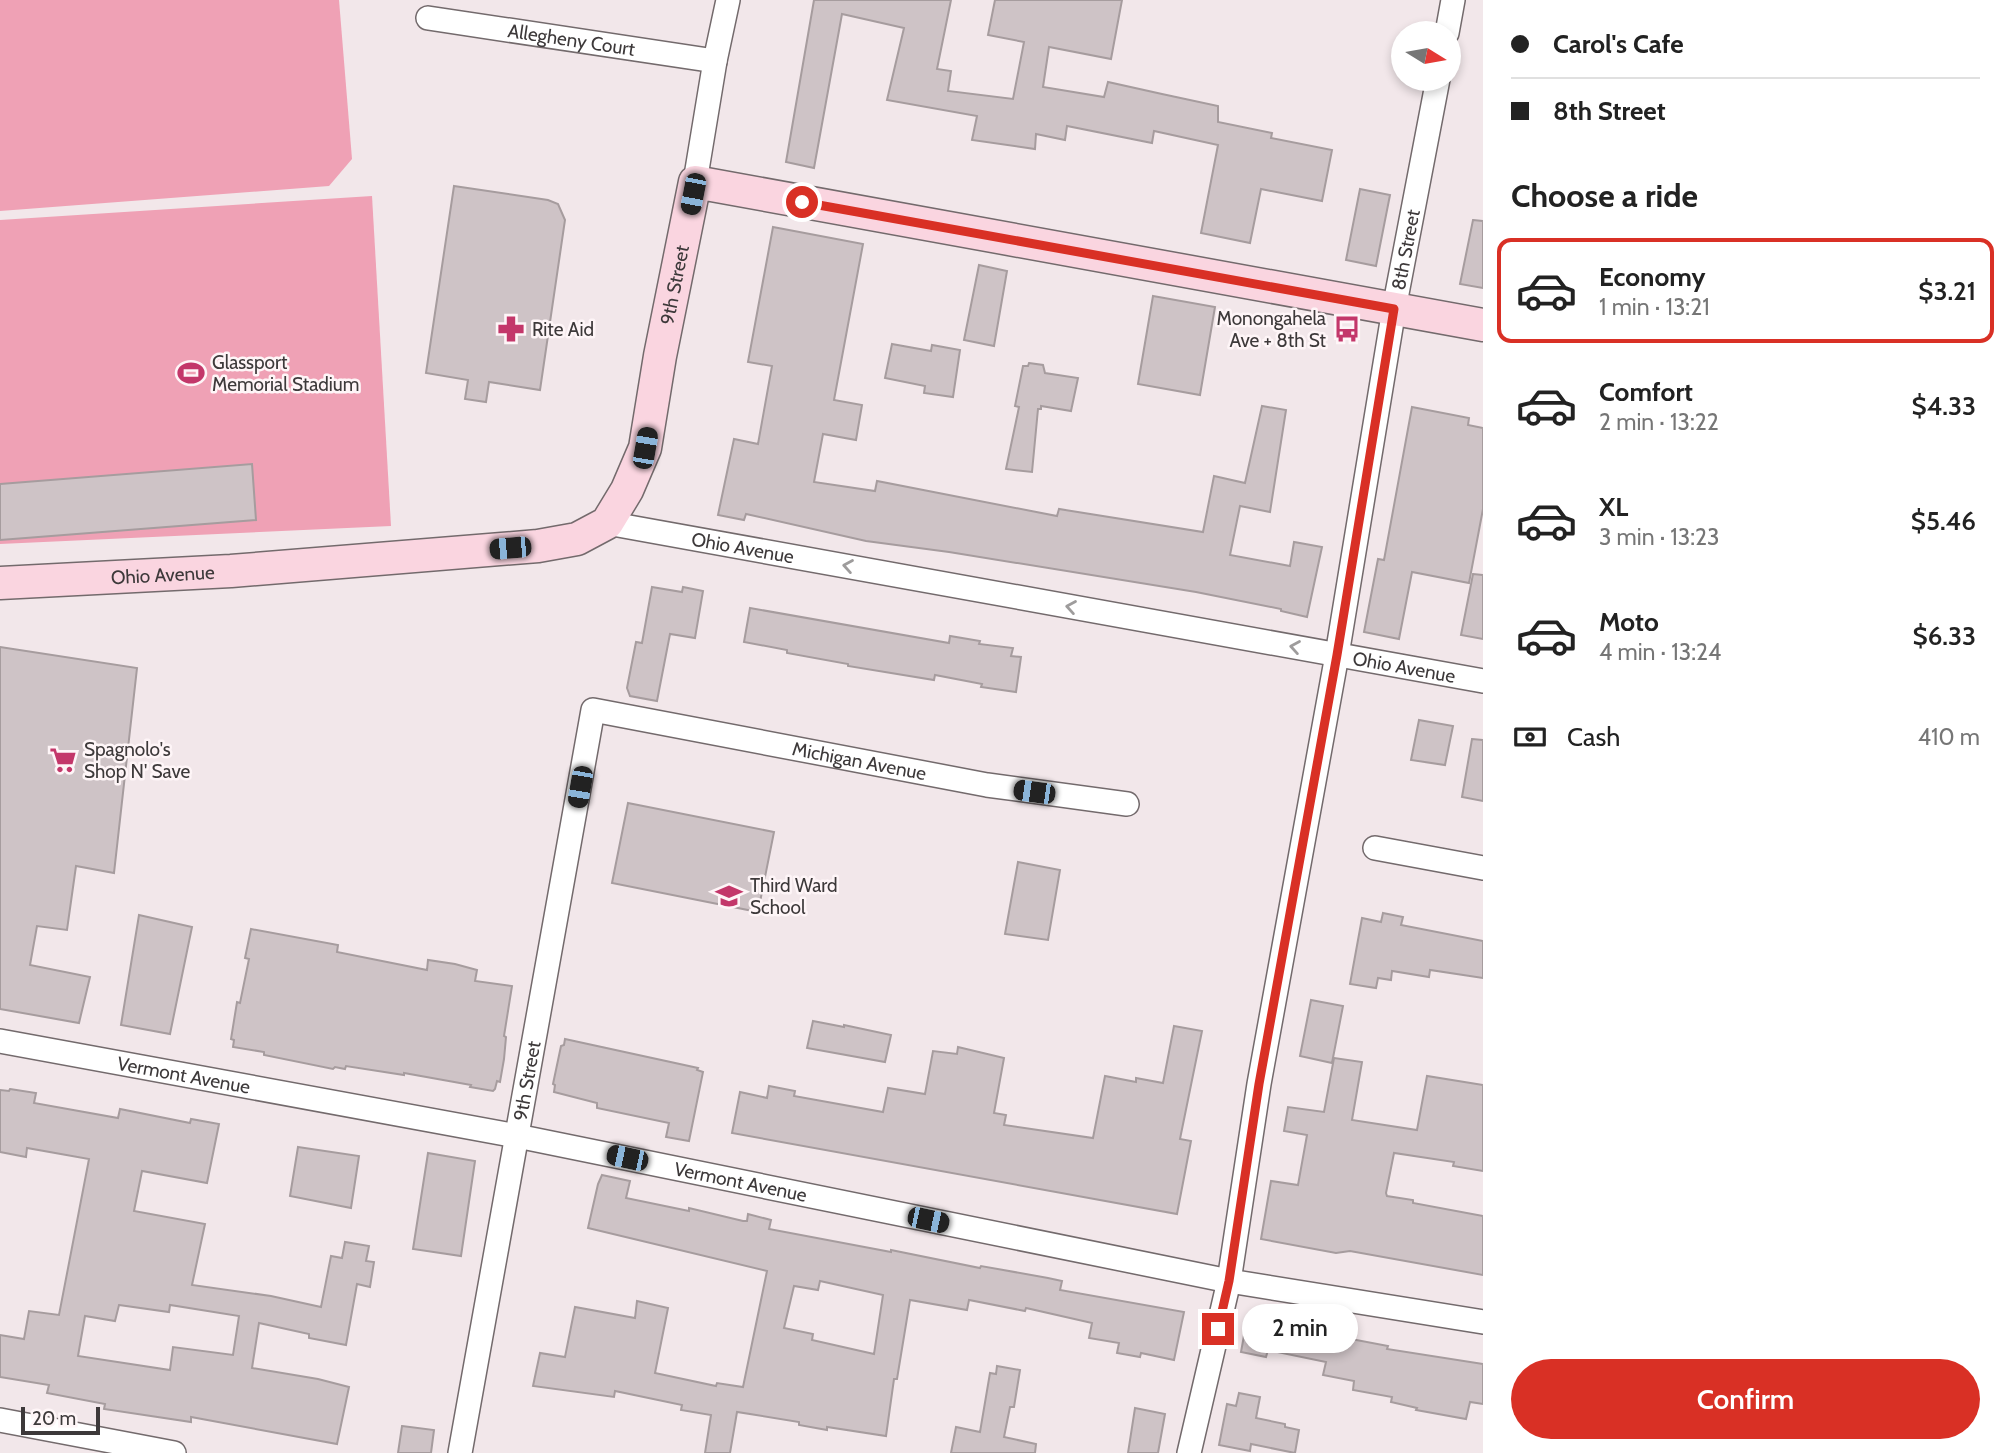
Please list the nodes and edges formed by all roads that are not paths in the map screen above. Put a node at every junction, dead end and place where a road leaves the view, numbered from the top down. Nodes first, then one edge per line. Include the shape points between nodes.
1 (728, 0) edge
2 (1453, 0) edge
3 (428, 18) dead end
4 (1449, 21) edge
5 (715, 61) junction
6 (1436, 91) edge
7 (695, 182) junction
8 (1394, 309) junction
9 (1483, 325) edge
10 (607, 523) junction
11 (0, 583) edge
12 (1337, 655) junction
13 (1483, 681) edge
14 (593, 710) joint
15 (1127, 804) dead end
16 (1375, 848) dead end
17 (1483, 868) edge
18 (0, 1041) edge
19 (517, 1136) junction
20 (1229, 1281) junction
21 (1483, 1322) edge
22 (0, 1420) edge
23 (174, 1453) edge
24 (460, 1453) edge
25 (1189, 1453) edge

1 - 5 street, 9th Street
2 - 4 street
3 - 5 street, Allegheny Court
5 - 7 street, 9th Street
6 - 8 street, 8th Street
7 - 8 main road
7 - 10 main road, 9th Street via 645,448
8 - 9 main road
8 - 12 street, 8th Street
10 - 11 main road, Ohio Avenue via 577,539 538,546 231,571
12 -> 10 street, Ohio Avenue
12 - 13 street, Ohio Avenue
12 - 20 street, 8th Street via 1259,1084
14 - 15 street, Michigan Avenue via 987,785
14 - 19 street, 9th Street
16 - 17 street
18 - 19 street, Vermont Avenue
19 - 20 street, Vermont Avenue
19 - 24 street, 9th Street
20 - 21 street, Vermont Avenue
20 - 25 street, 8th Street
22 - 23 street

